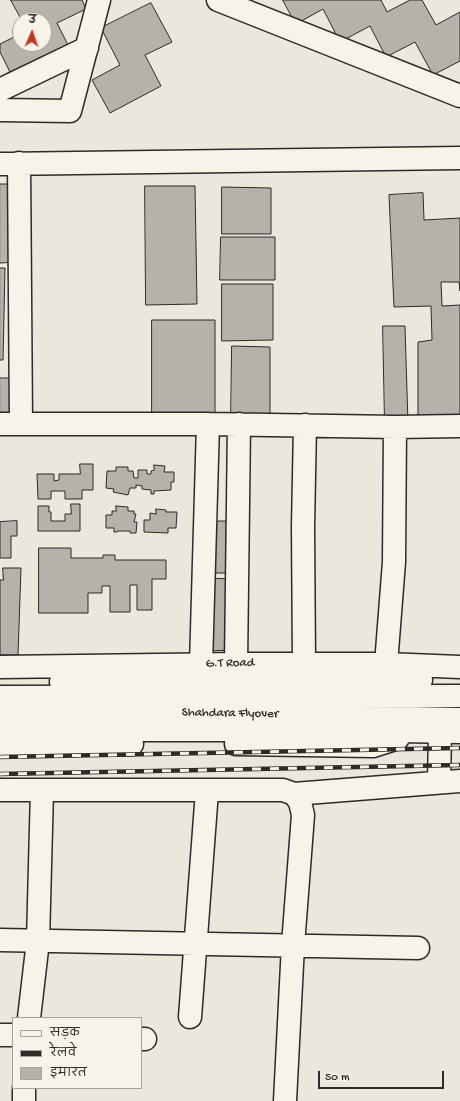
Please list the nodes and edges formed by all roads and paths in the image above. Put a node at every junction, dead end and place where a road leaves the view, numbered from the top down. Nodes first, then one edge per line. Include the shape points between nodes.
1 (99, 0) edge
2 (218, 0) edge
3 (87, 48) junction
4 (0, 90) edge
5 (460, 96) edge
6 (0, 110) edge
7 (460, 158) edge
8 (9, 164) edge
9 (0, 424) edge
10 (21, 424) junction
11 (208, 424) junction
12 (239, 424) junction
13 (305, 425) junction
14 (460, 426) edge
15 (395, 427) junction
16 (236, 664) junction
17 (304, 664) junction
18 (386, 664) junction
19 (201, 665) junction
20 (0, 667) edge
21 (460, 667) edge
22 (460, 680) edge
23 (0, 682) edge
24 (460, 696) edge
25 (0, 697) edge
26 (341, 706) junction
27 (0, 714) edge
28 (460, 719) edge
29 (0, 730) edge
30 (439, 732) edge
31 (0, 745) edge
32 (460, 781) edge
33 (439, 782) junction
34 (0, 790) edge
35 (42, 790) junction
36 (207, 791) junction
37 (294, 794) junction
38 (0, 940) edge
39 (38, 941) junction
40 (197, 945) junction
41 (293, 945) junction
42 (418, 948) dead end
43 (29, 1017) edge
44 (190, 1017) dead end
45 (0, 1035) edge
46 (12, 1035) edge
47 (24, 1089) edge
48 (24, 1101) edge
49 (285, 1101) edge

1 - 3 main road
2 - 5 main road
3 - 4 main road
3 - 6 main road via 70,111
7 - 8 main road
8 - 10 main road
9 - 10 main road
10 - 11 main road
11 - 12 main road
11 - 19 main road
12 - 13 main road
12 - 16 main road
13 - 15 main road
13 - 17 main road
14 - 15 main road
15 - 18 main road via 394,562
16 - 17 main road, G.T Road
16 - 19 main road, G.T Road
17 - 18 main road, G.T Road
18 - 21 main road, G.T Road
19 - 20 main road, G.T Road
22 - 26 main road, Shahdara Flyover
23 - 26 main road, Shahdara Flyover
24 - 26 main road, Shahdara Flyover
25 - 26 main road, Shahdara Flyover
26 - 27 main road, Shahdara Flyover
26 - 28 main road, Shahdara Flyover
26 - 29 main road, Shahdara Flyover
26 - 30 main road, Shahdara Flyover
30 - 31 main road via 372,746 163,743
30 - 33 main road
32 - 33 main road
33 - 37 main road
34 - 35 main road
35 - 36 main road
35 - 39 main road
36 - 37 main road via 283,790
36 - 40 main road
37 - 41 main road via 300,802 303,814
38 - 39 main road
39 - 40 main road
39 - 43 main road
40 - 41 main road
40 - 44 main road
41 - 42 main road
41 - 49 main road
45 - 46 main road
47 - 48 main road

